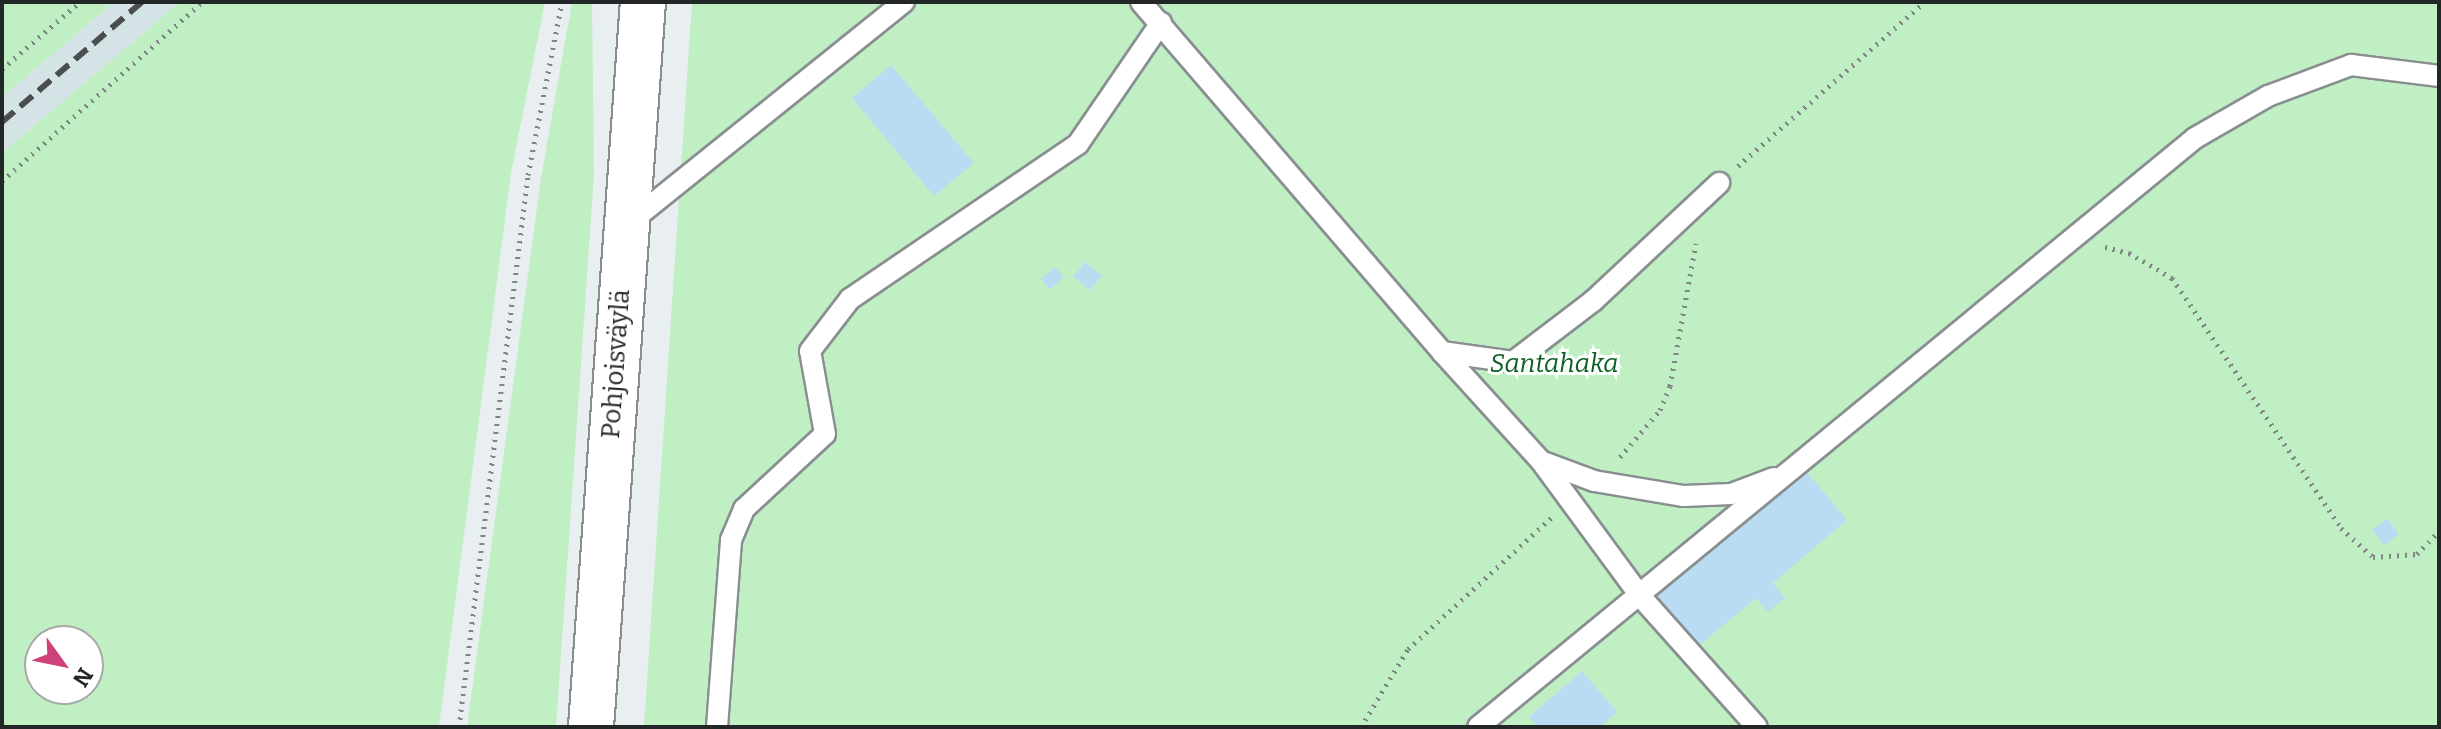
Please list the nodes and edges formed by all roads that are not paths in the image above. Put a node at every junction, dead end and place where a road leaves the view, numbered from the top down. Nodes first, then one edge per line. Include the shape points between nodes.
1 (643, 2) edge
2 (904, 2) edge
3 (1141, 2) edge
4 (1161, 23) junction
5 (2439, 76) edge
6 (1719, 183) road end
7 (626, 226) junction
8 (1442, 352) junction
9 (1541, 461) junction
10 (1802, 464) junction
11 (1641, 597) junction
12 (591, 727) edge
13 (717, 727) edge
14 (1478, 727) edge
15 (1757, 727) edge

1 - 7 main road, Pohjoisväylä
2 - 7 lane
3 - 4 lane
4 - 8 lane
4 - 13 lane via 1078,144 850,299 810,351 825,434 744,509 731,540
5 - 10 lane via 2351,65 2268,96 2195,138
6 - 8 lane via 1593,301 1513,362
7 - 12 main road, Pohjoisväylä
8 - 9 lane
9 - 10 lane via 1575,476 1684,496 1731,494
9 - 11 lane
10 - 11 lane
11 - 14 lane
11 - 15 lane

